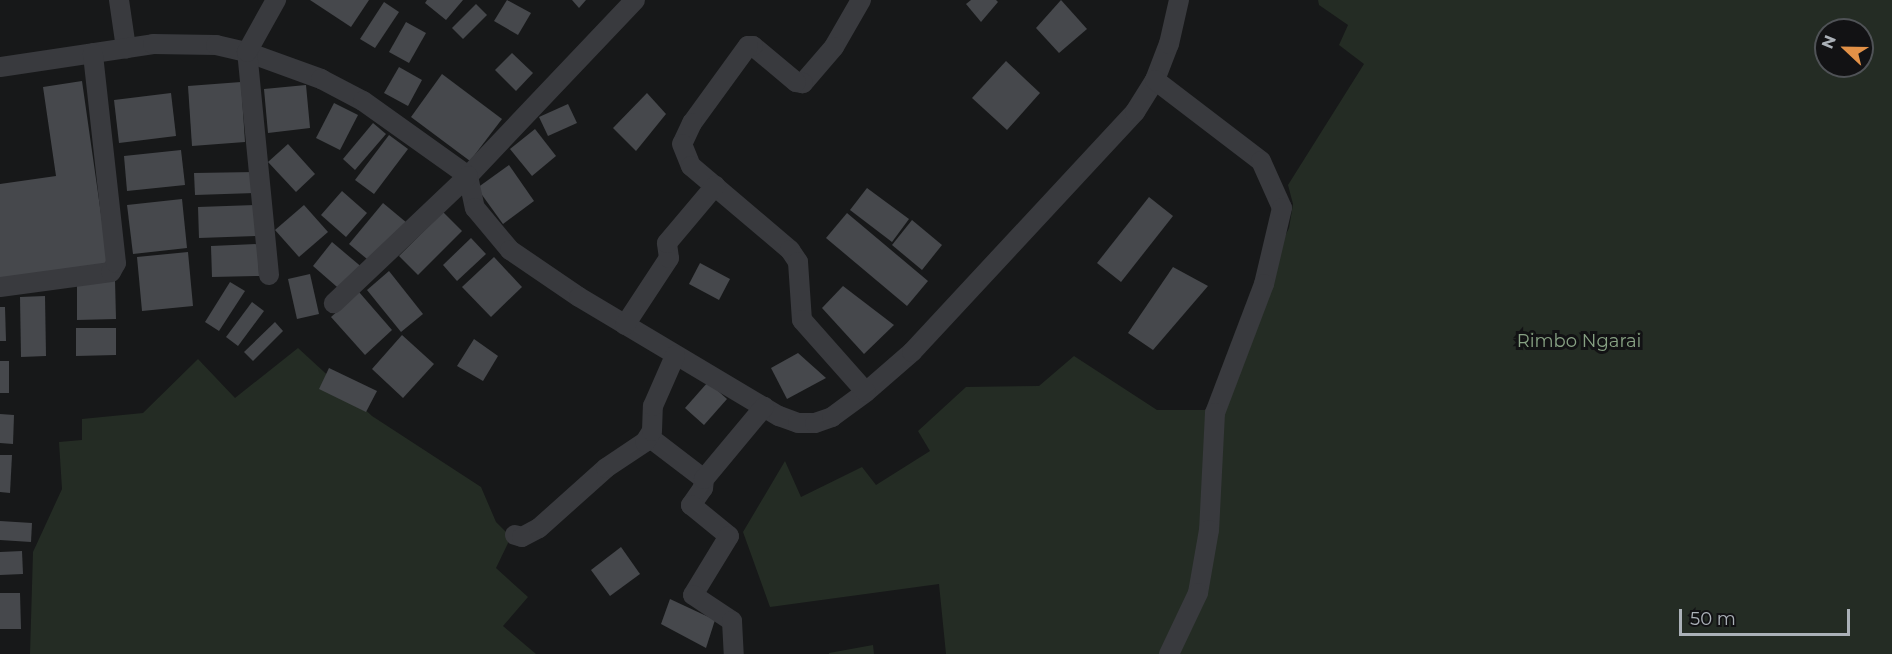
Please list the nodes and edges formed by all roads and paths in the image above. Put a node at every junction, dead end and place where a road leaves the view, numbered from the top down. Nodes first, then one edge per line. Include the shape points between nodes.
1 (119, 0) edge
2 (276, 0) edge
3 (635, 0) edge
4 (861, 0) edge
5 (1179, 0) edge
6 (126, 48) junction
7 (247, 52) junction
8 (93, 53) junction
9 (0, 67) edge
10 (1155, 80) junction
11 (468, 176) junction
12 (715, 186) junction
13 (268, 275) dead end
14 (0, 287) edge
15 (334, 303) dead end
16 (625, 325) junction
17 (675, 356) junction
18 (867, 392) junction
19 (764, 407) junction
20 (649, 437) junction
21 (704, 479) junction
22 (515, 535) dead end
23 (734, 654) edge
24 (1169, 654) edge

1 - 6 street
2 - 7 street
3 - 11 street
4 - 12 street via 834,47 803,83 796,82 753,46 746,49 692,123 682,144 691,166
5 - 10 street via 1169,44
6 - 7 street via 184,43
6 - 8 street
7 - 11 street via 321,79 363,101
7 - 13 street
8 - 9 street
8 - 14 street via 116,263 111,272
10 - 18 street via 1135,112 954,311
10 - 24 street via 1260,161 1282,208 1264,284 1215,413 1209,530 1198,593
11 - 15 street
11 - 16 street via 475,208 510,250
12 - 16 street via 667,243 669,258
12 - 18 street via 790,250 798,262 802,320
16 - 17 street
17 - 19 street
17 - 20 street via 653,406
18 - 19 street via 832,417 815,423 798,423
19 - 21 street
20 - 21 street
20 - 22 street via 606,468 539,528 522,537
21 - 23 street via 704,488 691,505 729,536 693,595 723,611 732,621

